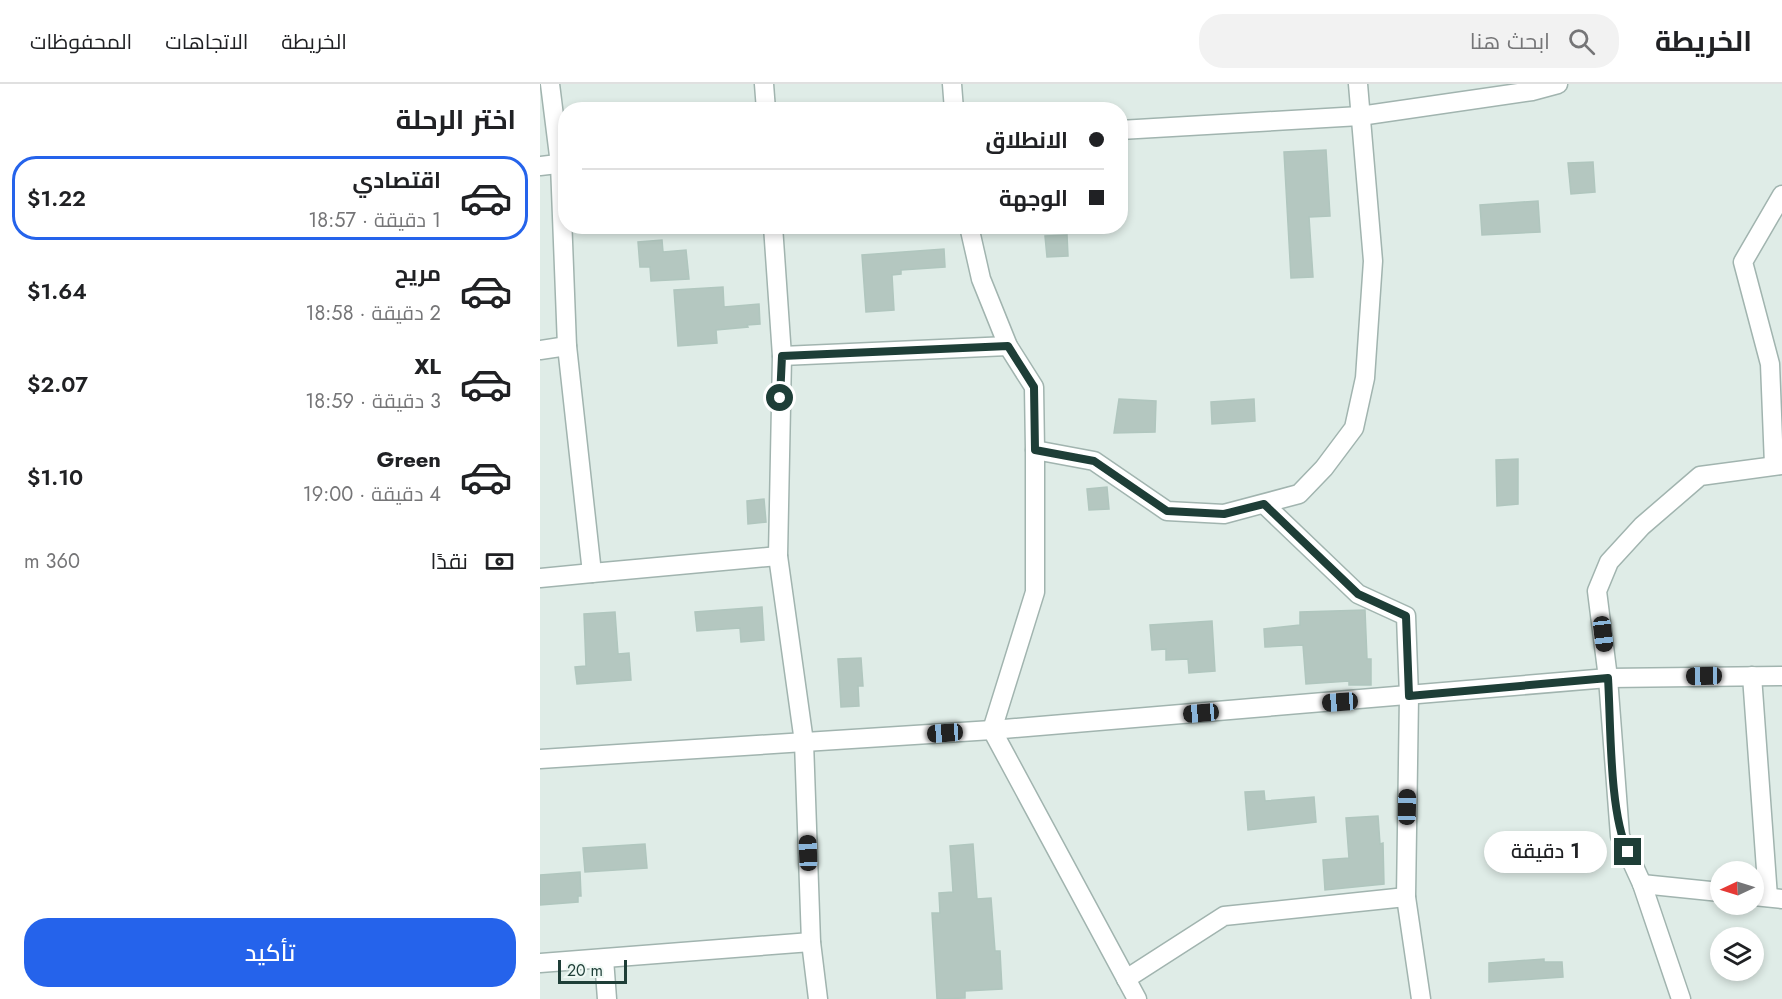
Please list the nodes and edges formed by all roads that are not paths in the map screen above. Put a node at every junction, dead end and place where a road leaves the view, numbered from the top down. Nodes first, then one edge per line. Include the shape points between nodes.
1 (550, 84) edge
2 (764, 84) edge
3 (952, 84) edge
4 (1358, 84) edge
5 (1558, 84) edge
6 (765, 102) edge
7 (953, 102) edge
8 (1360, 116) junction
9 (1128, 130) edge
10 (558, 133) edge
11 (558, 164) edge
12 (540, 166) edge
13 (1782, 195) edge
14 (565, 234) edge
15 (774, 234) edge
16 (971, 234) edge
17 (567, 346) junction
18 (1008, 346) junction
19 (540, 350) edge
20 (782, 356) junction
21 (1035, 450) junction
22 (1778, 465) edge
23 (1264, 504) junction
24 (778, 556) junction
25 (592, 573) junction
26 (540, 578) edge
27 (1752, 676) junction
28 (1782, 676) edge
29 (1608, 678) junction
30 (1409, 696) junction
31 (992, 730) junction
32 (804, 742) junction
33 (540, 759) edge
34 (1642, 884) junction
35 (1710, 891) edge
36 (1406, 897) junction
37 (1768, 897) edge
38 (811, 942) junction
39 (604, 959) junction
40 (540, 963) edge
41 (1126, 979) junction
42 (607, 999) edge
43 (818, 999) edge
44 (1137, 999) edge
45 (1421, 999) edge
46 (1681, 999) edge

1 - 10 street
2 - 6 street
3 - 7 street
4 - 8 street
5 - 8 street
8 - 9 street
8 - 23 street via 1372,261 1365,378 1354,428 1299,494
11 - 12 street
13 - 22 street via 1743,262 1770,364
14 - 17 street
15 - 20 street
16 - 18 street via 981,279
17 - 19 street
17 - 25 street
18 - 20 street
18 - 21 street via 1034,387
20 - 24 street
21 - 23 street via 1094,461 1167,511 1224,514
21 - 31 street via 1035,592
22 - 29 street via 1700,477 1642,526 1609,562 1597,591
23 - 30 street via 1358,594 1406,616
24 - 25 street
24 - 32 street
25 - 26 street
27 - 28 street
27 - 29 street
27 - 37 street
29 - 30 street
29 - 34 street via 1620,836
30 - 31 street
30 - 36 street
31 - 32 street
31 - 41 street
32 - 33 street
32 - 38 street
34 - 35 street
34 - 46 street
36 - 41 street via 1224,916
36 - 45 street
38 - 39 street
38 - 43 street
39 - 40 street
39 - 42 street
41 - 44 street

